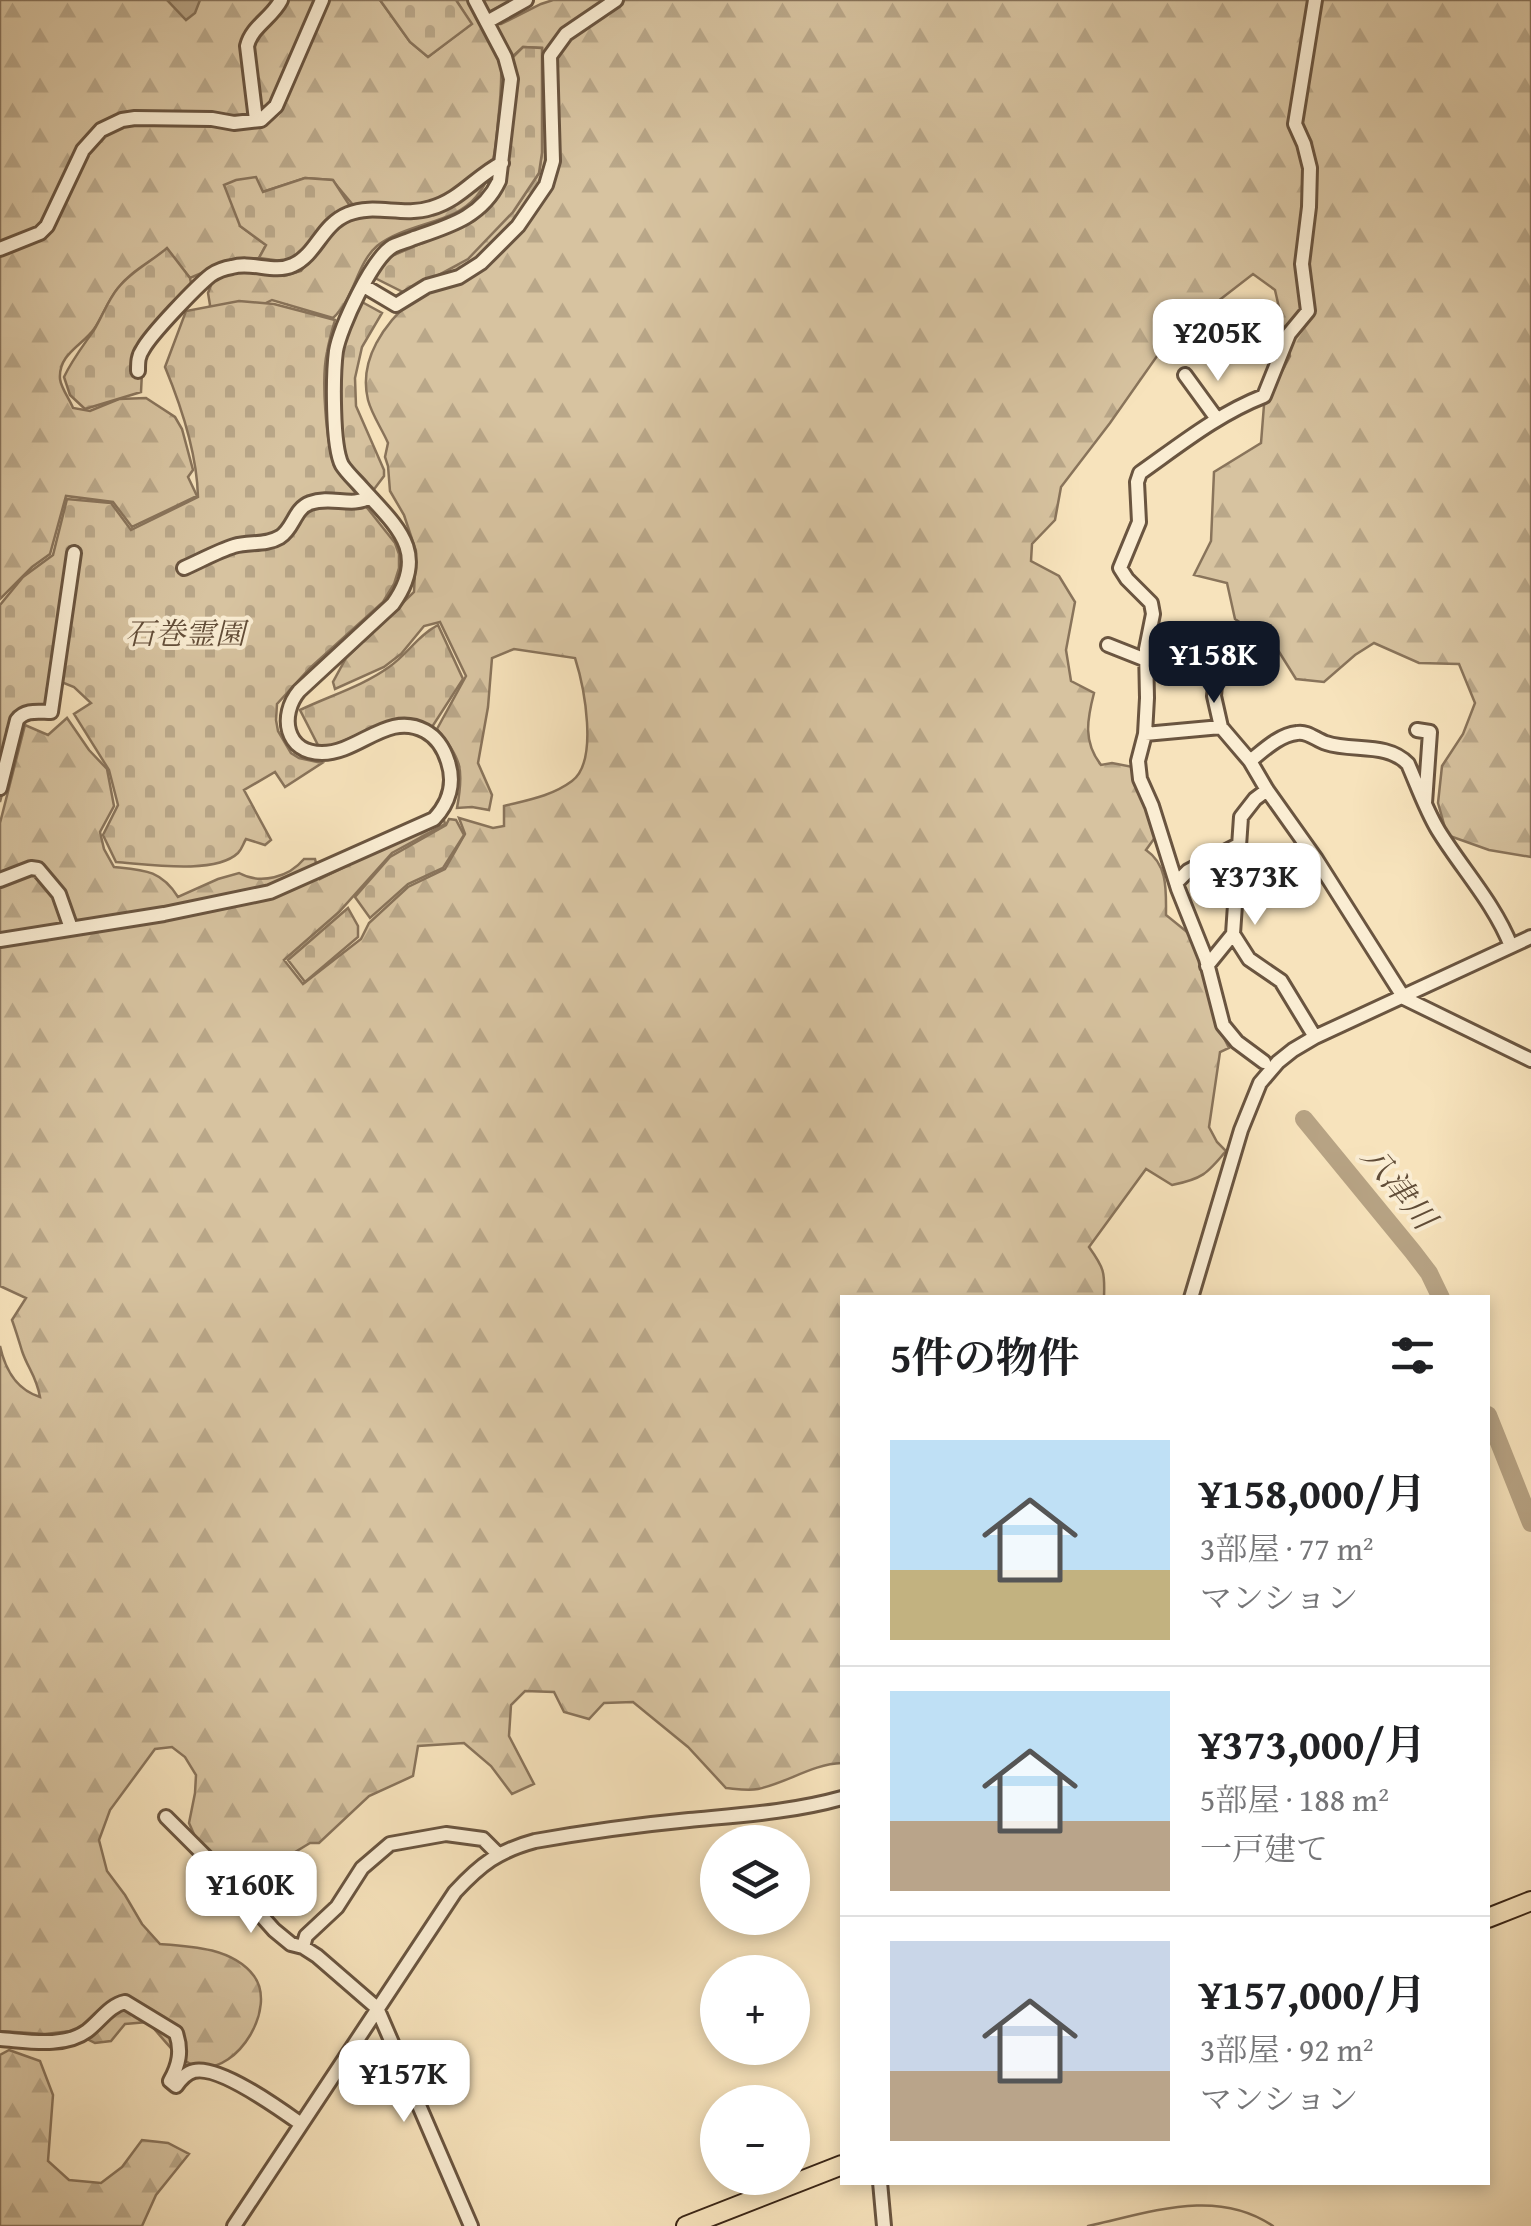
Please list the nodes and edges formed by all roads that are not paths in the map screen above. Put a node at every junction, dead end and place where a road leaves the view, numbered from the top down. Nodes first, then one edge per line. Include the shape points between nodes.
1 (281, 0) edge
2 (322, 0) edge
3 (474, 0) edge
4 (526, 0) edge
5 (616, 0) edge
6 (1314, 0) edge
7 (487, 22) junction
8 (256, 120) junction
9 (502, 163) junction
10 (0, 249) edge
11 (364, 286) junction
12 (138, 370) dead end
13 (1184, 375) dead end
14 (1217, 418) junction
15 (370, 497) junction
16 (74, 554) dead end
17 (184, 568) dead end
18 (1219, 643) dead end
19 (1108, 645) dead end
20 (1146, 660) junction
21 (1221, 726) junction
22 (1417, 730) dead end
23 (1145, 734) junction
24 (1250, 761) junction
25 (0, 788) edge
26 (1268, 790) junction
27 (1425, 805) junction
28 (1238, 845) junction
29 (0, 880) edge
30 (1176, 882) junction
31 (70, 928) junction
32 (1234, 934) junction
33 (1531, 938) edge
34 (0, 940) edge
35 (1511, 946) junction
36 (1208, 966) junction
37 (1404, 998) junction
38 (1314, 1038) junction
39 (1531, 1060) edge
40 (1264, 1062) dead end
41 (1193, 1295) edge
42 (840, 1799) edge
43 (166, 1818) dead end
44 (498, 1854) junction
45 (1531, 1901) edge
46 (1490, 1917) edge
47 (303, 1947) junction
48 (376, 2008) junction
49 (0, 2039) edge
50 (300, 2124) junction
51 (840, 2166) edge
52 (880, 2185) edge
53 (234, 2226) edge
54 (470, 2226) edge
55 (686, 2226) edge
56 (884, 2226) edge

1 - 8 street via 247,46
2 - 8 street via 276,106
3 - 7 street
4 - 7 street
5 - 11 street via 566,34 550,56 550,176 518,226 469,273 396,305
6 - 14 street via 1296,124 1310,168 1302,264 1308,311 1289,334 1264,396
7 - 9 street via 511,79
8 - 10 street via 135,118 101,130 83,150 48,226
9 - 11 street via 479,210 392,246
9 - 12 street via 454,200 432,208 346,214 295,264 220,270 147,342
11 - 15 street via 339,336 334,382 339,456
13 - 14 street
14 - 20 street via 1140,472 1137,482 1139,522 1120,568 1151,603
15 - 17 street via 306,504 278,538 236,545
15 - 31 street via 406,540 405,588 299,691 286,714 288,729 306,750 321,753 390,727 421,728 443,748 450,769 452,785 442,810 270,892
16 - 25 street via 51,712 22,714
18 - 21 street via 1214,696
19 - 20 street
20 - 23 street
21 - 23 street
21 - 24 street
22 - 27 street via 1430,732
23 - 30 street via 1138,770
24 - 26 street
24 - 27 street via 1294,733 1392,753 1408,764
26 - 28 street via 1241,818
26 - 37 street
27 - 35 street
28 - 30 street
28 - 32 street
29 - 31 street via 38,869 59,894
30 - 36 street
31 - 34 street
32 - 36 street
32 - 38 street via 1249,959 1282,981
33 - 35 street
35 - 37 street
36 - 40 street via 1222,1024
37 - 38 street
37 - 39 street
38 - 41 street via 1278,1062 1260,1084
42 - 44 street via 766,1814 564,1836
43 - 47 street via 274,1930
44 - 47 street via 483,1840 446,1834 390,1844 362,1868
44 - 48 street via 455,1892
45 - 46 highway
47 - 48 street
48 - 50 street
48 - 54 street
49 - 50 street via 72,2040 125,2002 176,2034 180,2048 170,2082 176,2086 188,2073 213,2072
50 - 53 street
51 - 55 highway
52 - 56 street

